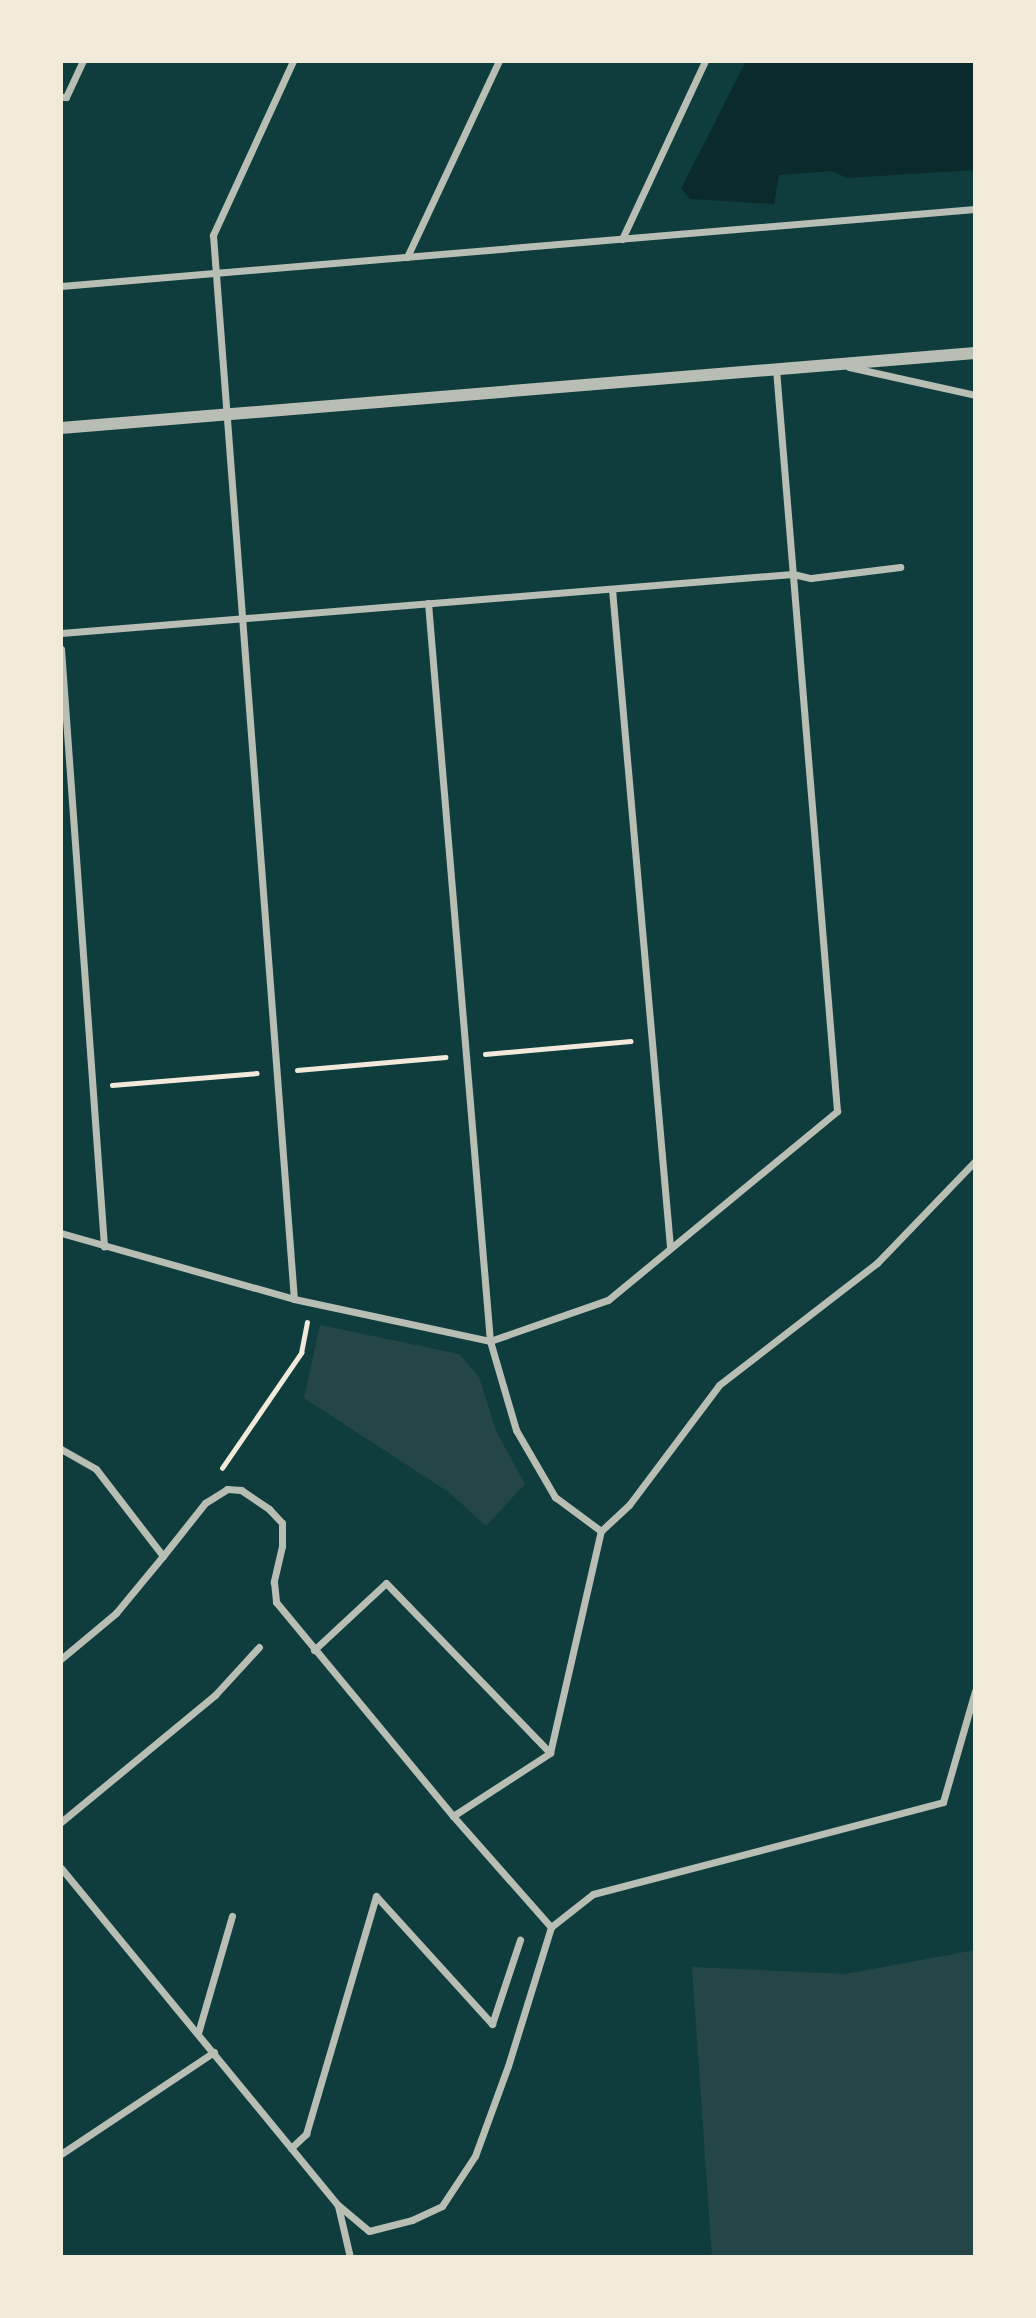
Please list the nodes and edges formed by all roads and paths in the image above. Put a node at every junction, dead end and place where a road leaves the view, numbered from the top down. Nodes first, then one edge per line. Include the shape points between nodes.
1 (83, 61) edge
2 (293, 61) edge
3 (499, 61) edge
4 (705, 61) edge
5 (61, 97) edge
6 (975, 209) edge
7 (622, 239) junction
8 (407, 257) junction
9 (214, 271) junction
10 (61, 286) edge
11 (975, 353) edge
12 (840, 365) junction
13 (776, 369) junction
14 (975, 395) edge
15 (225, 416) junction
16 (61, 428) edge
17 (900, 567) dead end
18 (793, 573) junction
19 (612, 589) junction
20 (428, 603) junction
21 (240, 617) junction
22 (61, 633) edge
23 (61, 649) edge
24 (652, 1039) junction
25 (466, 1055) junction
26 (275, 1072) junction
27 (93, 1087) junction
28 (975, 1161) edge
29 (61, 1233) edge
30 (104, 1246) junction
31 (670, 1247) junction
32 (294, 1299) junction
33 (311, 1303) junction
34 (489, 1341) junction
35 (61, 1449) edge
36 (205, 1503) junction
37 (601, 1531) junction
38 (163, 1556) junction
39 (259, 1647) dead end
40 (314, 1650) junction
41 (61, 1659) edge
42 (975, 1691) edge
43 (550, 1753) junction
44 (453, 1816) junction
45 (61, 1822) edge
46 (61, 1868) edge
47 (233, 1916) dead end
48 (551, 1927) junction
49 (520, 1940) dead end
50 (198, 2033) junction
51 (214, 2052) junction
52 (291, 2148) junction
53 (61, 2154) edge
54 (338, 2205) junction
55 (350, 2257) edge

1 - 5 street via 66,97
2 - 9 street via 216,223
3 - 8 street
4 - 7 street
6 - 7 street
7 - 8 street
8 - 9 street
9 - 10 street
9 - 15 street
11 - 12 street
12 - 13 street
12 - 14 street
13 - 15 street
13 - 18 street
15 - 16 street
15 - 21 street
17 - 18 street via 811,578
18 - 19 street
18 - 31 street via 837,1111
19 - 20 street
19 - 24 street
20 - 21 street
20 - 25 street
21 - 22 street
21 - 26 street
23 - 27 street
24 - 25 path
24 - 31 street
25 - 26 path
25 - 34 street
26 - 27 path
26 - 32 street
27 - 30 street
28 - 37 street via 877,1263 719,1385 629,1505
29 - 30 street
30 - 32 street
31 - 34 street via 608,1300
32 - 33 street
33 - 34 street
33 - 36 path via 301,1353 222,1466
34 - 37 street via 516,1430 555,1497
35 - 38 street via 96,1468
36 - 38 street
36 - 40 street via 227,1489 241,1490 282,1523 274,1582 276,1602
37 - 43 street
38 - 41 street via 116,1613
39 - 45 street via 215,1695
40 - 43 street via 386,1583
40 - 44 street
42 - 48 street via 943,1802 593,1894
43 - 44 street
44 - 48 street
46 - 50 street
47 - 50 street
48 - 54 street via 475,2156 442,2206 412,2220 369,2231
49 - 52 street via 492,2024 376,1896 306,2134
50 - 51 street
51 - 52 street
51 - 53 street
52 - 54 street
54 - 55 street

